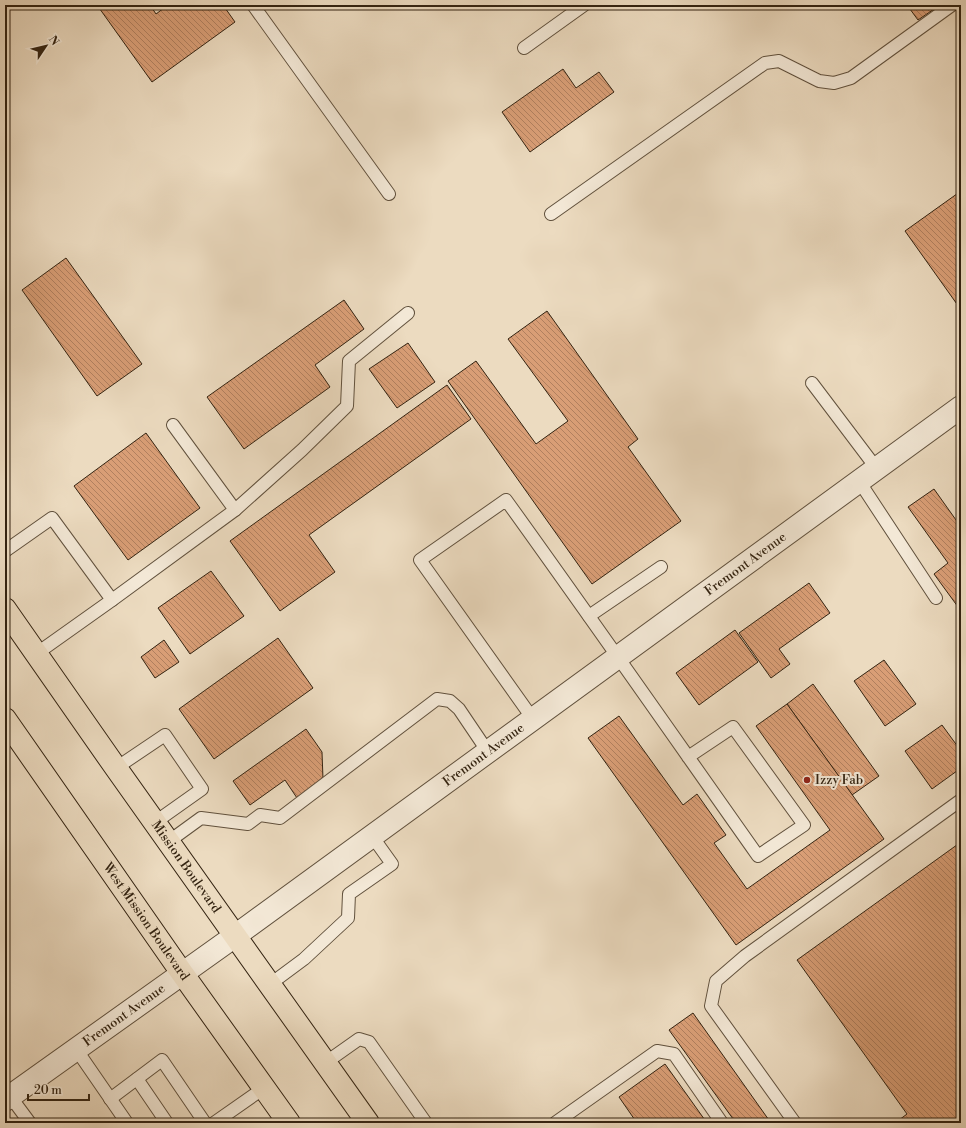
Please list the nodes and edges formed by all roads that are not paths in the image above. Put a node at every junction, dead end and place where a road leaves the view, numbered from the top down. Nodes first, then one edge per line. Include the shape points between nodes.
1 (253, 5) edge
2 (584, 5) edge
3 (952, 5) edge
4 (524, 48) dead end
5 (389, 194) dead end
6 (551, 214) dead end
7 (408, 313) dead end
8 (812, 383) dead end
9 (961, 408) edge
10 (173, 425) dead end
11 (868, 475) junction
12 (235, 510) junction
13 (5, 551) edge
14 (661, 567) dead end
15 (936, 598) dead end
16 (112, 600) junction
17 (5, 609) edge
18 (589, 616) junction
19 (36, 654) junction
20 (619, 657) junction
21 (533, 718) junction
22 (5, 719) edge
23 (488, 752) junction
24 (688, 757) junction
25 (116, 768) junction
26 (961, 800) edge
27 (154, 823) junction
28 (372, 836) junction
29 (168, 842) junction
30 (235, 936) junction
31 (182, 973) junction
32 (269, 985) junction
33 (76, 1049) junction
34 (325, 1063) junction
35 (137, 1080) junction
36 (264, 1088) junction
37 (8, 1098) edge
38 (110, 1099) junction
39 (30, 1123) edge
40 (127, 1123) edge
41 (167, 1123) edge
42 (205, 1123) edge
43 (214, 1123) edge
44 (289, 1123) edge
45 (368, 1123) edge
46 (426, 1123) edge
47 (555, 1123) edge
48 (722, 1123) edge
49 (795, 1123) edge

1 - 5 lane
2 - 4 lane
3 - 6 lane via 851,78 834,83 819,81 779,61 765,63
7 - 12 lane via 349,361 347,406
8 - 11 lane
9 - 11 street, Fremont Avenue
10 - 12 lane
11 - 15 lane
11 - 20 street, Fremont Avenue
12 - 16 lane
13 - 16 lane via 52,518
14 - 18 lane
16 - 19 lane
17 - 19 main road, Mission Boulevard
18 - 20 lane
18 - 21 lane via 506,500 420,560
19 - 25 main road, Mission Boulevard
20 - 21 street, Fremont Avenue
20 - 24 lane
21 - 23 street, Fremont Avenue
22 - 31 main road, West Mission Boulevard
23 - 28 street, Fremont Avenue
23 - 29 lane via 459,709 450,701 437,699 280,818 260,815 248,824 201,818
24 - 24 lane via 758,856 804,825 733,727
25 - 27 main road, Mission Boulevard
25 - 27 lane via 165,735 202,789
26 - 49 lane via 744,956 716,981 711,1006
27 - 29 main road, Mission Boulevard
28 - 30 street, Fremont Avenue
28 - 32 lane via 392,864 349,894 348,918 304,959
29 - 30 main road, Mission Boulevard
30 - 31 street, Fremont Avenue
30 - 32 main road, Mission Boulevard
31 - 33 street, Fremont Avenue
31 - 36 main road, West Mission Boulevard
32 - 34 main road, Mission Boulevard
33 - 37 street, Fremont Avenue
33 - 38 lane
34 - 45 main road, Mission Boulevard
34 - 46 lane via 359,1039 370,1042
35 - 38 lane
35 - 41 lane
35 - 42 lane via 162,1060
36 - 43 lane
36 - 44 main road, West Mission Boulevard
37 - 39 lane
38 - 40 lane
47 - 48 lane via 657,1051 674,1054

